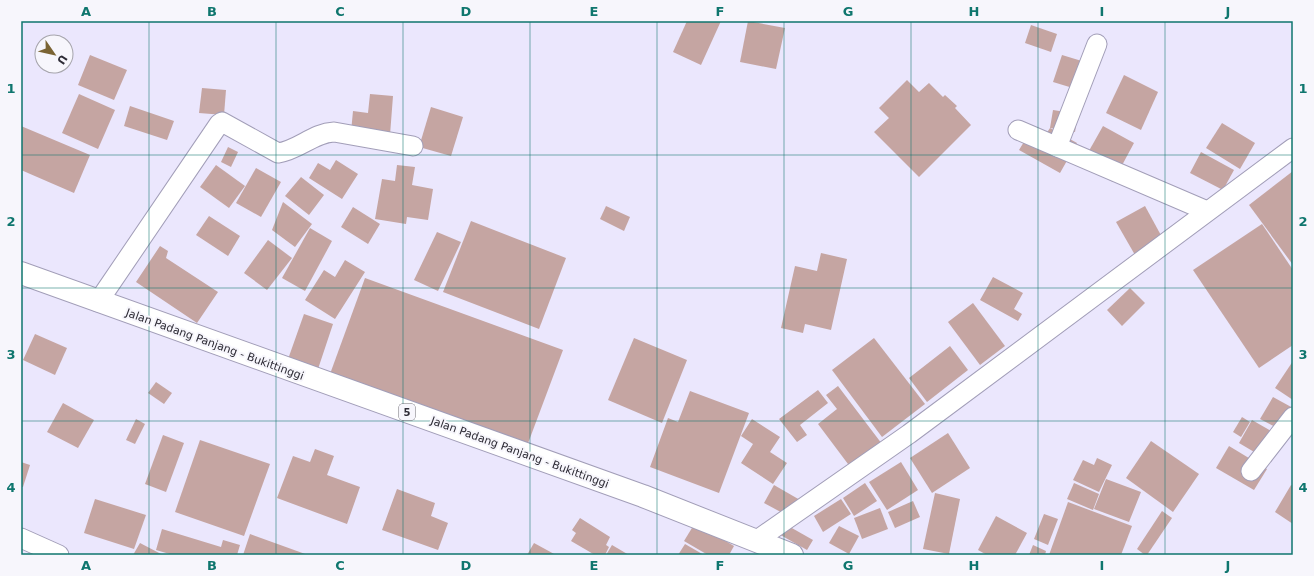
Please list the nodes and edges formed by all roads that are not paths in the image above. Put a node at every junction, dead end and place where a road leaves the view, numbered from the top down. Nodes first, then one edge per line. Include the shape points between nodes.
1 (1097, 44) dead end
2 (1018, 130) dead end
3 (413, 146) dead end
4 (1057, 147) junction
5 (1293, 148) edge
6 (1207, 211) junction
7 (21, 273) edge
8 (98, 302) junction
9 (1290, 428) edge
10 (1251, 471) dead end
11 (21, 538) edge
12 (757, 540) junction
13 (59, 555) edge
14 (792, 555) edge

1 - 4 street
2 - 4 street
3 - 8 street via 323,132 292,150 278,153 222,122
4 - 6 street
5 - 6 street
6 - 12 street via 909,434
7 - 8 highway, Jalan Padang Panjang - Bukittinggi / 5
8 - 12 highway, Jalan Padang Panjang - Bukittinggi / 5 via 643,496
9 - 10 street
11 - 13 street
12 - 14 highway, Jalan Padang Panjang - Bukittinggi / 5

